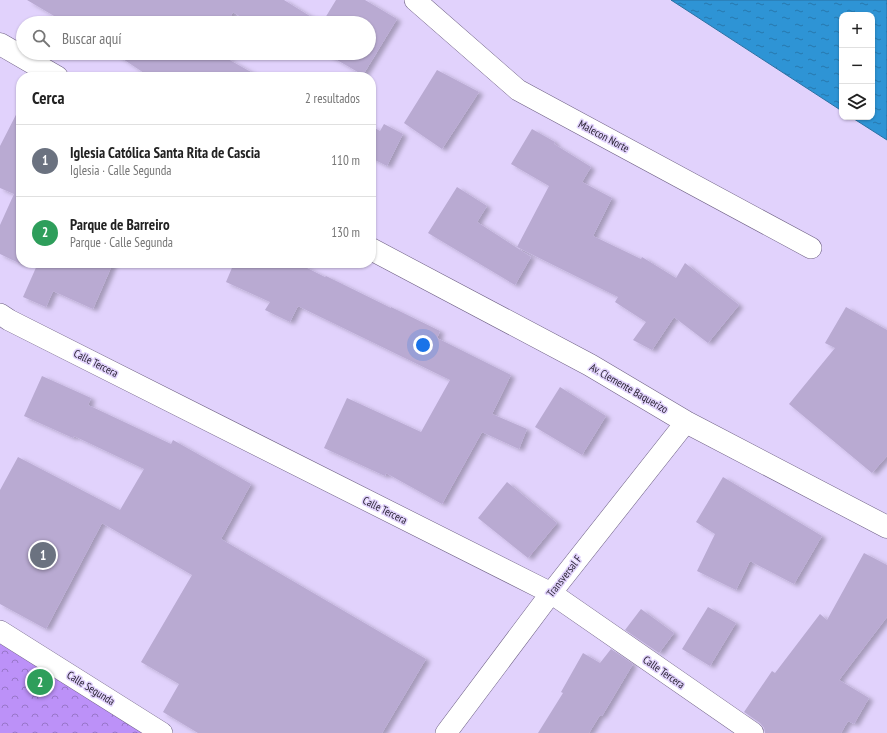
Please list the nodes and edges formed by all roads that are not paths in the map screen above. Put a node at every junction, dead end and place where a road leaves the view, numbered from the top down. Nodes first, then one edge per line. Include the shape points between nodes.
1 (415, 0) edge
2 (0, 44) edge
3 (16, 53) edge
4 (28, 60) edge
5 (48, 72) edge
6 (811, 248) dead end
7 (376, 252) edge
8 (3, 323) edge
9 (686, 422) junction
10 (887, 527) edge
11 (551, 593) junction
12 (0, 631) edge
13 (162, 733) edge
14 (446, 733) edge
15 (753, 733) edge

1 - 6 street, Malecon Norte via 518,90
2 - 3 highway
4 - 5 highway
7 - 9 highway, Av. Clemente Baquerizo via 590,365
8 - 11 street, Calle Tercera
9 - 10 highway, Av. Clemente Baquerizo
9 - 11 street, Transversal F
11 - 14 street, Transversal F
11 - 15 street, Calle Tercera
12 - 13 street, Calle Segunda

